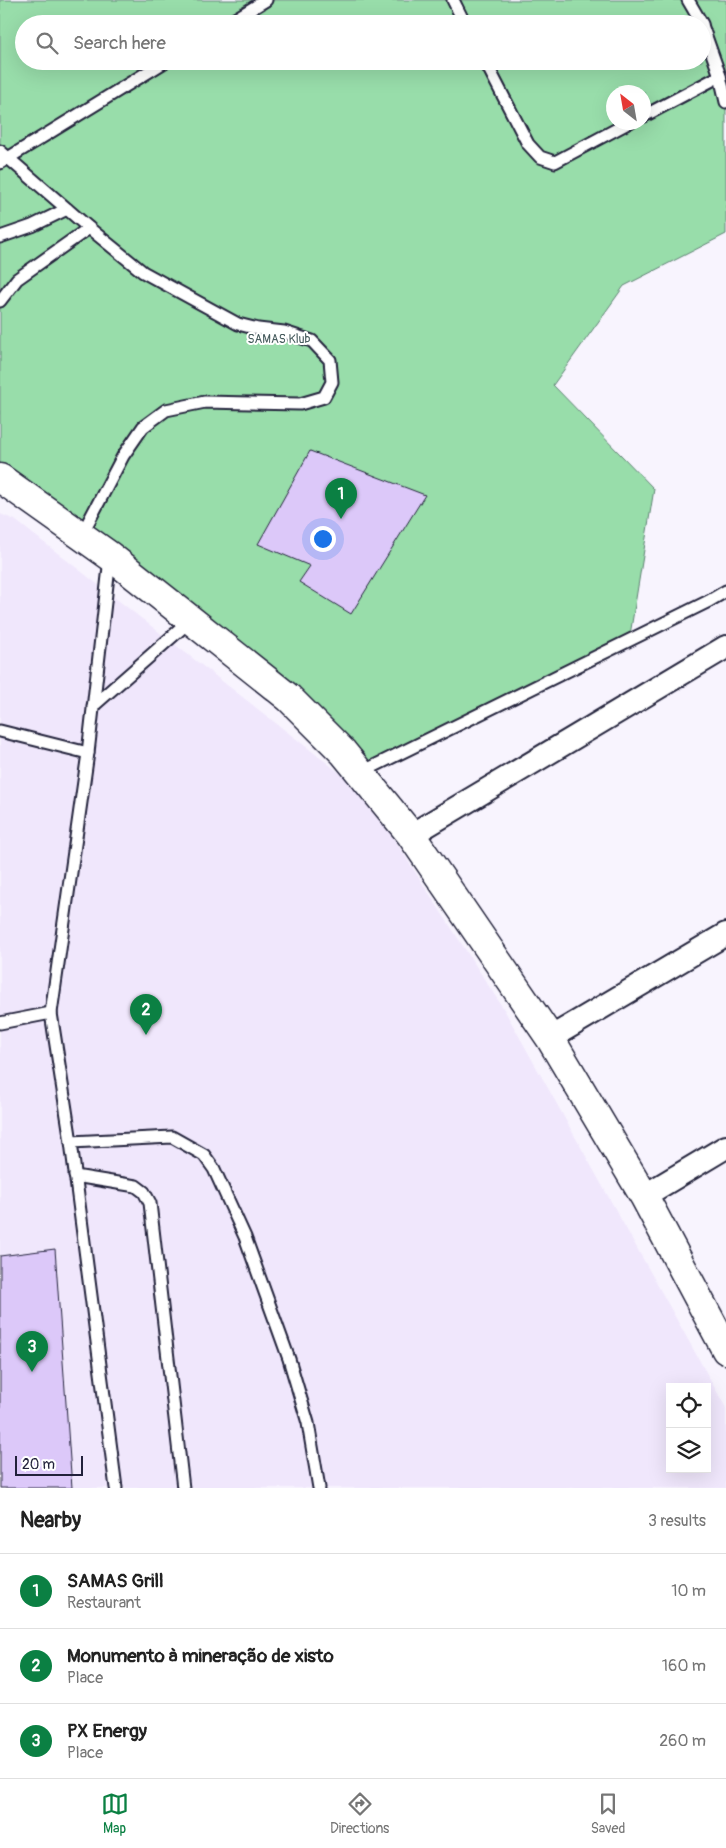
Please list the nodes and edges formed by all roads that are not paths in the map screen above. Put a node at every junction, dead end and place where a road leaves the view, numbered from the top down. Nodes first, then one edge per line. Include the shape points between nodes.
1 (266, 0) edge
2 (453, 0) edge
3 (688, 0) edge
4 (242, 15) edge
5 (460, 15) edge
6 (697, 15) edge
7 (711, 50) edge
8 (151, 70) edge
9 (489, 70) edge
10 (720, 76) junction
11 (726, 102) edge
12 (651, 112) edge
13 (615, 130) edge
14 (3, 158) edge
15 (67, 209) junction
16 (89, 228) junction
17 (0, 237) edge
18 (0, 300) edge
19 (0, 478) edge
20 (80, 536) junction
21 (110, 556) junction
22 (726, 591) edge
23 (191, 620) junction
24 (726, 647) edge
25 (93, 706) junction
26 (0, 731) edge
27 (88, 753) junction
28 (360, 773) junction
29 (411, 835) junction
30 (726, 934) edge
31 (51, 1013) junction
32 (0, 1023) edge
33 (550, 1038) junction
34 (71, 1142) junction
35 (726, 1146) edge
36 (75, 1176) junction
37 (644, 1196) junction
38 (726, 1350) edge
39 (116, 1488) edge
40 (182, 1488) edge
41 (319, 1488) edge

1 - 4 lane
2 - 5 lane
3 - 6 lane
7 - 10 lane
8 - 14 lane
9 - 13 lane via 528,144 540,157 555,162
10 - 11 lane
10 - 12 lane
14 - 15 lane
15 - 16 lane
15 - 17 lane
16 - 18 lane via 17,279
16 - 20 lane via 144,272 238,324 284,332 312,341 330,360 332,382 324,397 300,404 205,402 166,410 143,427 123,456
19 - 20 main road
20 - 21 main road
21 - 23 main road
21 - 25 lane
22 - 28 lane
23 - 25 lane
23 - 28 main road via 289,698
24 - 29 street
25 - 27 lane
26 - 27 lane
27 - 31 lane
28 - 29 main road
29 - 33 main road
30 - 33 street
31 - 32 lane
31 - 34 lane
33 - 37 main road
34 - 36 lane
34 - 41 lane via 172,1137 204,1155 214,1169 245,1237 289,1359 308,1423
35 - 37 street
36 - 39 lane
36 - 40 lane via 136,1186 150,1203
37 - 38 main road

